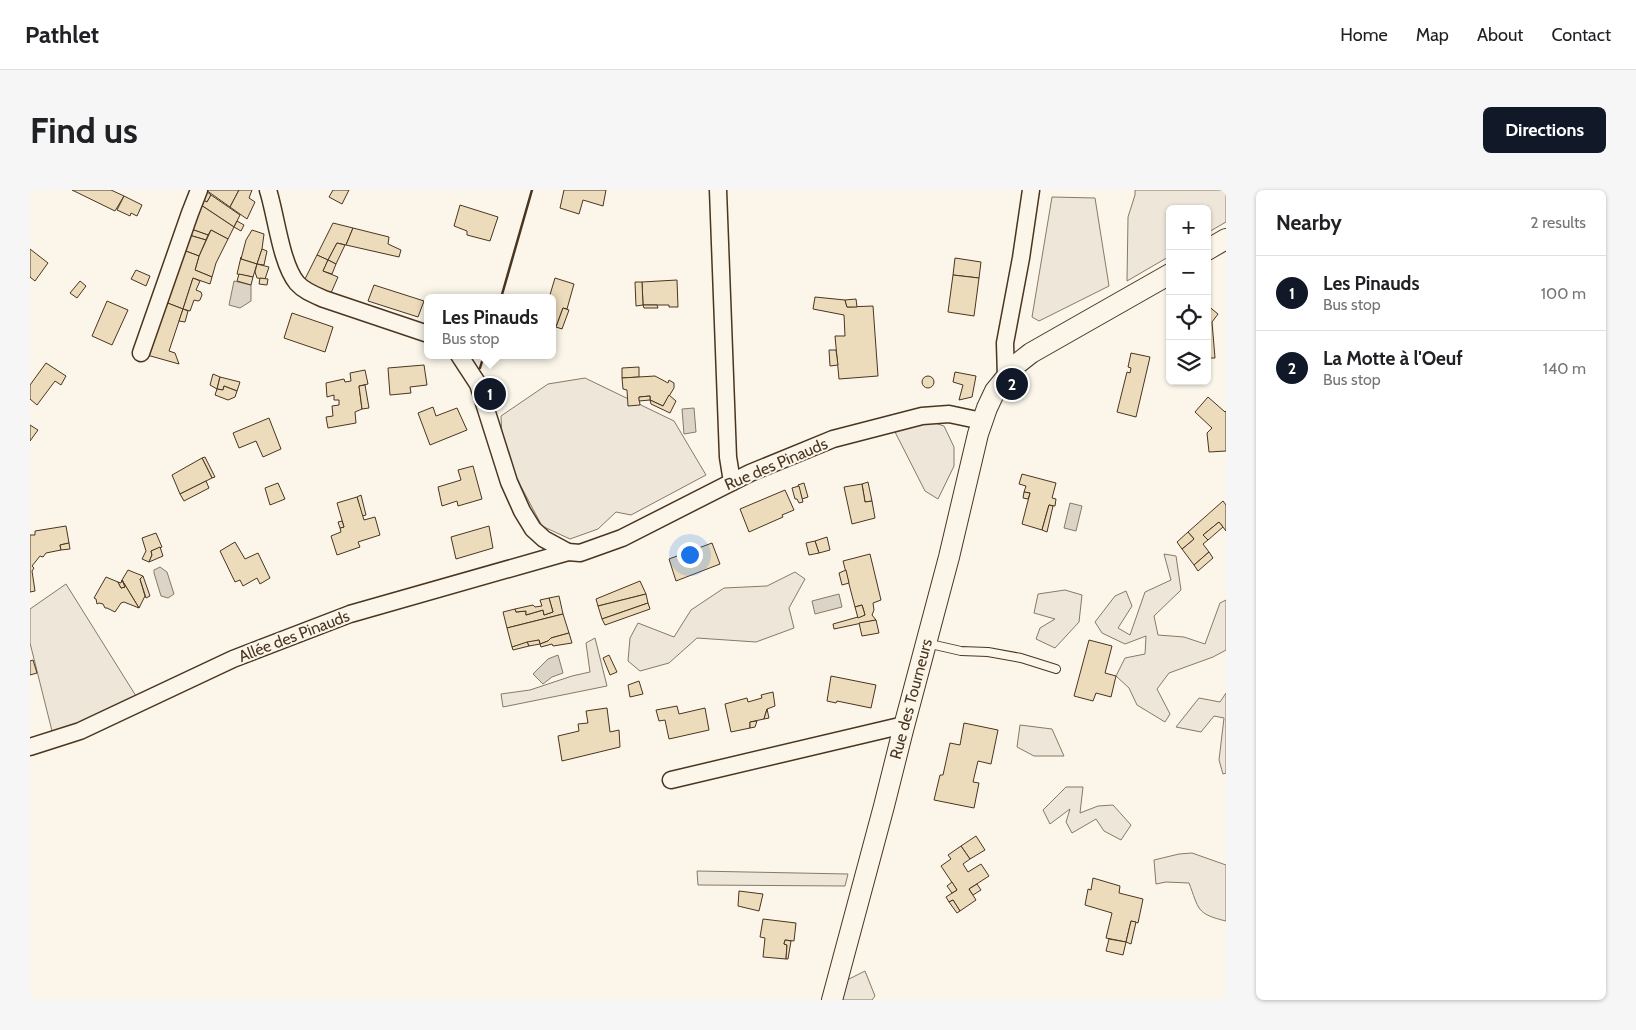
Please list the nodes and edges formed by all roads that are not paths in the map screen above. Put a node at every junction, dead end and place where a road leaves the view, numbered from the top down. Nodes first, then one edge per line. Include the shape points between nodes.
1 (199, 190) edge
2 (268, 190) edge
3 (718, 190) edge
4 (1031, 190) edge
5 (1226, 239) edge
6 (1211, 248) edge
7 (1166, 276) edge
8 (424, 333) edge
9 (141, 353) dead end
10 (462, 359) edge
11 (1006, 377) junction
12 (982, 421) junction
13 (732, 482) junction
14 (568, 552) junction
15 (926, 643) junction
16 (1056, 669) dead end
17 (904, 725) junction
18 (30, 747) edge
19 (671, 780) dead end
20 (832, 1000) edge

1 - 9 street
2 - 8 street via 283,249 297,283 324,299
3 - 13 street via 728,457
4 - 11 street via 1005,343
5 - 6 street
7 - 11 street via 1031,353
10 - 14 street via 478,384 509,482 522,511 544,539
11 - 12 street
12 - 13 street, Rue des Pinauds via 949,414 922,416 872,428 783,458
12 - 15 street, Rue des Tourneurs
13 - 14 street, Rue des Pinauds via 622,538 580,553
14 - 18 street, Allée des Pinauds via 350,614 233,659 80,731
15 - 16 lane via 1021,658
15 - 17 street, Rue des Tourneurs
17 - 19 street
17 - 20 street, Rue des Tourneurs

